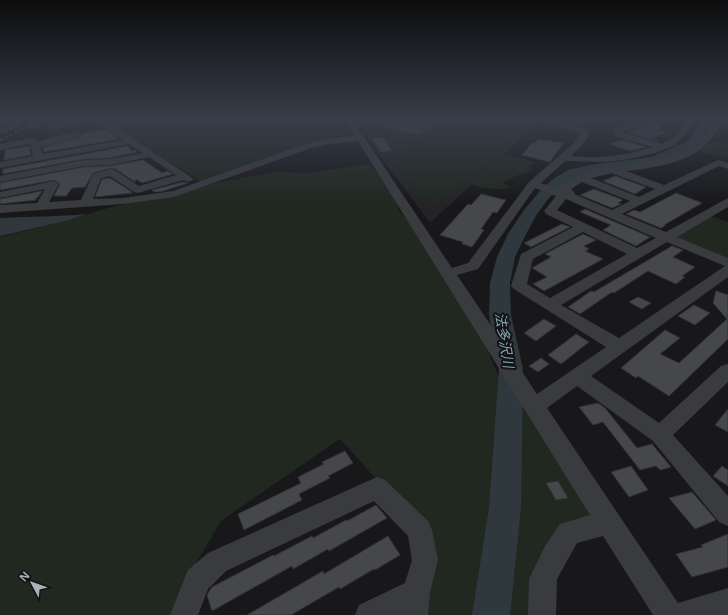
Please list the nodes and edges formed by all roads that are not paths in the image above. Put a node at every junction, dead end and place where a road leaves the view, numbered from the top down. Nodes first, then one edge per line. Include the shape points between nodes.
1 (36, 148) edge
2 (94, 148) edge
3 (141, 148) edge
4 (303, 148) edge
5 (367, 148) edge
6 (575, 148) edge
7 (660, 148) edge
8 (694, 148) edge
9 (685, 153) junction
10 (151, 154) junction
11 (39, 158) junction
12 (563, 158) junction
13 (0, 165) edge
14 (723, 165) edge
15 (614, 170) junction
16 (184, 176) junction
17 (582, 178) junction
18 (0, 179) edge
19 (201, 185) junction
20 (536, 185) junction
21 (666, 189) junction
22 (0, 195) edge
23 (566, 195) junction
24 (640, 201) junction
25 (728, 202) edge
26 (85, 204) junction
27 (41, 206) junction
28 (0, 209) edge
29 (614, 214) junction
30 (583, 227) junction
31 (666, 237) junction
32 (638, 254) junction
33 (728, 263) edge
34 (728, 270) edge
35 (449, 273) junction
36 (549, 305) junction
37 (618, 346) junction
38 (728, 371) edge
39 (577, 376) junction
40 (534, 405) junction
41 (660, 435) junction
42 (728, 514) edge
43 (610, 522) junction
44 (728, 602) edge
45 (415, 604) edge
46 (184, 615) edge
47 (369, 615) edge
48 (542, 615) edge
49 (670, 615) edge
50 (683, 615) edge

1 - 11 street
2 - 11 street
3 - 10 street
4 - 19 street
5 - 35 street
6 - 12 street
7 - 12 street via 617,160 585,161
8 - 9 street
9 - 14 street
9 - 15 street via 654,164
10 - 16 street
10 - 18 street via 110,162 84,163
11 - 13 street
12 - 20 street
14 - 21 street
15 - 17 street
15 - 21 street
16 - 19 street
16 - 26 street via 138,190 112,172 97,176
17 - 23 street via 563,190 569,193
17 - 24 street
19 - 26 street via 174,194
20 - 23 street
20 - 35 street via 473,266
21 - 24 street
22 - 27 street via 54,184
23 - 29 street
23 - 30 street via 562,196 550,211
24 - 29 street
25 - 31 street
26 - 27 street
27 - 28 street
29 - 31 street
30 - 32 street
30 - 36 street via 526,257 519,286
31 - 32 street
31 - 33 street
32 - 36 street
34 - 37 street
35 - 40 street
36 - 37 street
37 - 39 street
38 - 41 street
39 - 40 street
39 - 41 street
40 - 43 street
41 - 42 street
43 - 48 street via 568,533 543,579
43 - 49 street
44 - 50 street
45 - 46 street via 424,560 419,530 377,488 217,562 198,580
45 - 47 street

